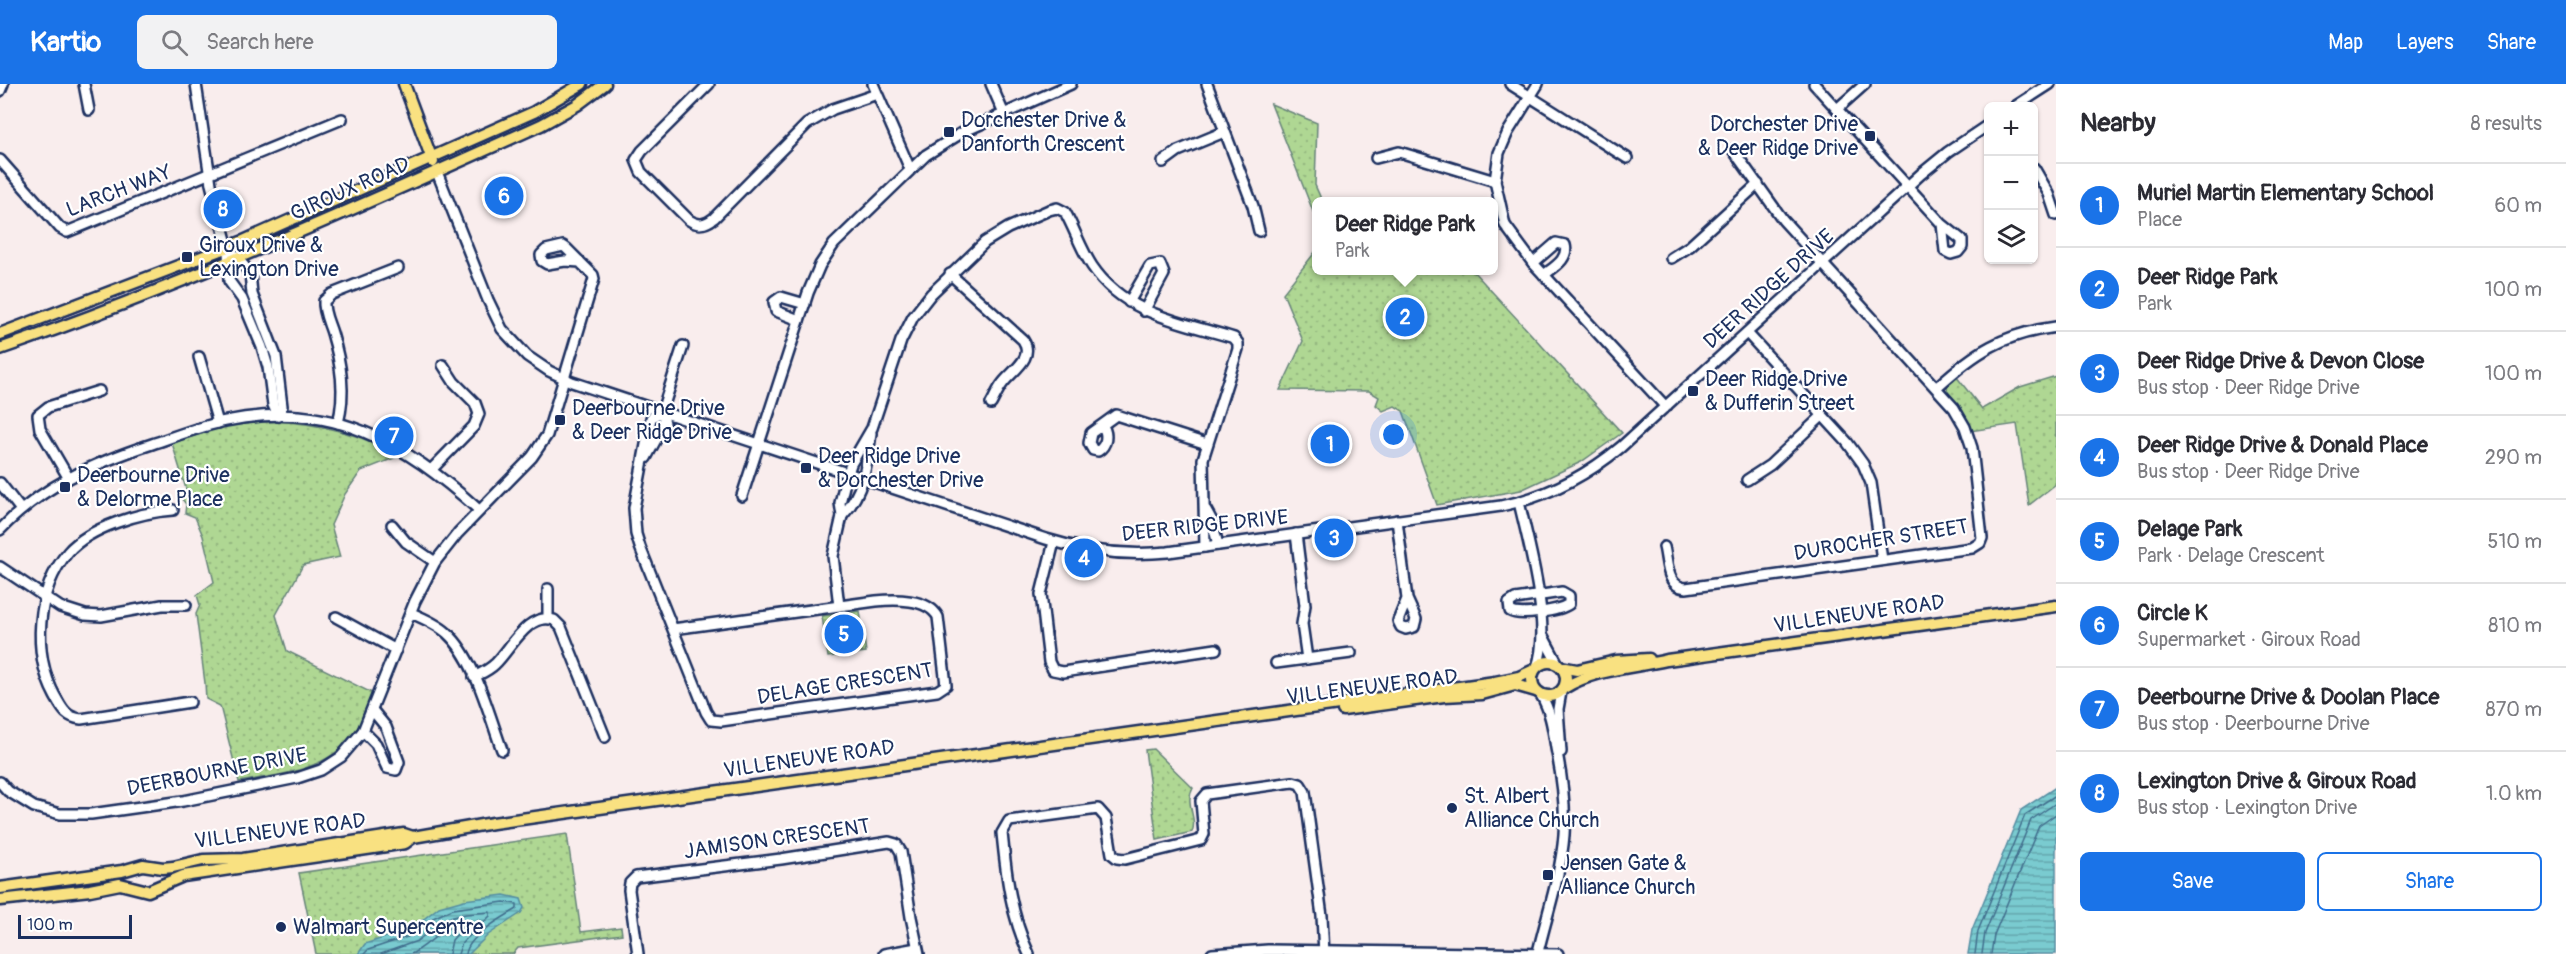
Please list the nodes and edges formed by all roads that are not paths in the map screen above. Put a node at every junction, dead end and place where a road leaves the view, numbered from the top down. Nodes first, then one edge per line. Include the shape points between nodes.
1 (3, 84) edge
2 (84, 84) edge
3 (196, 84) edge
4 (404, 84) edge
5 (582, 84) edge
6 (605, 84) edge
7 (709, 84) edge
8 (873, 84) edge
9 (991, 84) edge
10 (1071, 84) edge
11 (1207, 84) edge
12 (1510, 84) edge
13 (1538, 84) edge
14 (1815, 84) edge
15 (1865, 84) edge
16 (2050, 84) edge
17 (0, 91) edge
18 (878, 94) junction
19 (1530, 96) junction
20 (2022, 102) edge
21 (1837, 109) junction
22 (90, 110) dead end
23 (1004, 114) junction
24 (342, 120) dead end
25 (1984, 128) edge
26 (1224, 132) junction
27 (1733, 150) dead end
28 (432, 158) junction
29 (1376, 158) dead end
30 (1627, 158) dead end
31 (0, 160) edge
32 (1163, 162) dead end
33 (910, 168) junction
34 (437, 172) junction
35 (2038, 175) edge
36 (209, 176) junction
37 (1495, 181) junction
38 (1758, 184) junction
39 (1908, 186) junction
40 (2056, 215) edge
41 (1942, 224) dead end
42 (1259, 231) dead end
43 (228, 248) junction
44 (1671, 258) dead end
45 (238, 259) junction
46 (580, 262) dead end
47 (227, 263) junction
48 (1533, 263) junction
49 (1823, 263) junction
50 (398, 268) dead end
51 (950, 274) junction
52 (1544, 275) junction
53 (1129, 302) junction
54 (805, 304) junction
55 (1144, 311) junction
56 (799, 320) junction
57 (2056, 327) edge
58 (1747, 333) junction
59 (0, 334) edge
60 (683, 346) dead end
61 (0, 349) edge
62 (199, 357) dead end
63 (443, 365) dead end
64 (562, 378) junction
65 (1937, 387) junction
66 (99, 391) dead end
67 (992, 404) dead end
68 (1666, 407) junction
69 (662, 411) junction
70 (278, 416) junction
71 (1822, 416) junction
72 (218, 423) junction
73 (338, 423) junction
74 (1103, 426) dead end
75 (872, 428) junction
76 (759, 444) junction
77 (1207, 444) junction
78 (432, 469) junction
79 (848, 473) junction
80 (68, 477) junction
81 (864, 478) junction
82 (1747, 480) dead end
83 (0, 483) edge
84 (742, 496) dead end
85 (1519, 502) junction
86 (21, 510) junction
87 (173, 510) dead end
88 (479, 510) junction
89 (1206, 510) junction
90 (842, 516) junction
91 (1397, 520) junction
92 (392, 525) dead end
93 (0, 530) edge
94 (1296, 534) junction
95 (1054, 542) junction
96 (1218, 545) junction
97 (1205, 547) junction
98 (1664, 547) dead end
99 (1882, 560) junction
100 (435, 562) junction
101 (0, 567) edge
102 (548, 589) dead end
103 (1538, 596) junction
104 (46, 598) junction
105 (1407, 599) dead end
106 (186, 605) dead end
107 (839, 606) junction
108 (2056, 606) edge
109 (1540, 612) junction
110 (411, 613) junction
111 (336, 617) dead end
112 (548, 618) junction
113 (673, 629) junction
114 (1543, 636) junction
115 (396, 650) junction
116 (1216, 650) dead end
117 (1351, 653) dead end
118 (1307, 659) junction
119 (1667, 660) junction
120 (1275, 663) dead end
121 (1559, 666) junction
122 (1536, 669) junction
123 (474, 677) junction
124 (1562, 690) junction
125 (1539, 693) junction
126 (190, 702) dead end
127 (373, 711) junction
128 (1211, 723) junction
129 (363, 731) junction
130 (605, 736) dead end
131 (502, 750) dead end
132 (1560, 763) junction
133 (0, 782) edge
134 (4, 793) edge
135 (413, 837) junction
136 (136, 867) junction
137 (152, 867) junction
138 (135, 886) junction
139 (158, 887) junction
140 (0, 888) edge
141 (0, 900) edge
142 (918, 951) edge
143 (1324, 952) edge
144 (1538, 952) junction
145 (638, 954) edge
146 (884, 954) edge
147 (1029, 954) edge
148 (1212, 954) edge
149 (1558, 954) edge

1 - 17 street
2 - 22 street
3 - 36 street
4 - 28 main road
5 - 28 main road, GIROUX ROAD via 534,112
6 - 34 main road, GIROUX ROAD via 548,121
7 - 18 street via 636,160 641,172 689,220 698,224 714,218 807,124 833,109
8 - 18 street
9 - 23 street
10 - 23 street
11 - 26 street
12 - 19 street
13 - 19 street
14 - 21 street
15 - 21 street
16 - 20 street
18 - 33 street
19 - 30 street
19 - 37 street via 1499,153
21 - 39 street
23 - 33 street via 943,143
24 - 36 street
25 - 39 street, DEER RIDGE DRIVE
26 - 32 street via 1178,151
26 - 42 street
27 - 38 street, DUROCHER STREET
28 - 34 main road
28 - 43 main road, GIROUX ROAD
29 - 37 street via 1399,152
31 - 36 street, LARCH WAY via 67,232
33 - 54 street via 829,251
34 - 45 main road, GIROUX ROAD
34 - 64 street, DEER RIDGE DRIVE via 502,329 527,356
35 - 40 street
36 - 43 street
37 - 48 street via 1505,225
38 - 44 street via 1690,246
38 - 49 street, DUROCHER STREET via 1783,220
39 - 41 street
39 - 49 street, DEER RIDGE DRIVE
43 - 45 street
43 - 47 street
43 - 59 main road, GIROUX ROAD
45 - 47 main road, GIROUX ROAD
45 - 70 street via 250,273 252,294 278,365 282,406
46 - 64 street, DEERBOURNE DRIVE via 594,281
47 - 61 main road, GIROUX ROAD
47 - 70 street via 229,281 242,299 262,347
48 - 52 street
48 - 52 street via 1556,243 1565,245 1565,257
49 - 58 street, DEER RIDGE DRIVE
49 - 65 street, DUROCHER STREET
50 - 73 street via 332,294 324,301 342,381
51 - 53 street via 996,235 1061,208 1094,269
51 - 67 street via 1026,345 1025,359 1003,383
51 - 75 street via 910,322
52 - 68 street
53 - 55 street
53 - 55 street via 1150,266 1160,264 1164,274
54 - 56 street
54 - 56 street via 781,297 774,302 776,311
55 - 77 street via 1238,342
56 - 76 street
57 - 65 street via 2024,333 1980,351
58 - 68 street, DEER RIDGE DRIVE
58 - 71 street
60 - 69 street, DELAGE CRESCENT
62 - 72 street
63 - 78 street via 475,403 479,414 474,426
64 - 69 street, DEER RIDGE DRIVE
64 - 88 street, DEERBOURNE DRIVE via 544,441
65 - 99 street, DUROCHER STREET via 1954,408 1968,436 1982,538 1972,548
66 - 80 street via 48,406 38,415 40,429
68 - 85 street, DEER RIDGE DRIVE via 1590,470
69 - 76 street, DEER RIDGE DRIVE
69 - 113 street, DELAGE CRESCENT via 651,418 634,500 636,534
70 - 72 street
70 - 73 street
71 - 82 street via 1770,465
71 - 99 street via 1847,442 1868,473
72 - 80 street via 116,456
73 - 78 street via 386,441
74 - 77 street via 1112,417 1122,416
75 - 79 street
75 - 81 street
76 - 79 street, DEER RIDGE DRIVE
76 - 84 street
77 - 89 street via 1202,475
78 - 88 street
79 - 81 street, DEER RIDGE DRIVE
79 - 90 street via 840,503
80 - 86 street
81 - 90 street
81 - 95 street, DEER RIDGE DRIVE
83 - 86 street
85 - 91 street, DEER RIDGE DRIVE
85 - 103 street
86 - 93 street
87 - 104 street via 142,514 78,543 60,564
88 - 100 street, DEERBOURNE DRIVE
89 - 96 street
89 - 97 street
90 - 107 street via 834,556
91 - 94 street, DEER RIDGE DRIVE
91 - 105 street
92 - 100 street via 406,542
94 - 96 street, DEER RIDGE DRIVE
94 - 118 street
95 - 97 street, DEER RIDGE DRIVE via 1126,554
95 - 116 street via 1041,594 1053,670 1063,672
96 - 97 street, DEER RIDGE DRIVE
98 - 99 street, DUROCHER STREET via 1671,582 1682,588
100 - 110 street, DEERBOURNE DRIVE
101 - 104 street
102 - 112 street
103 - 109 street
103 - 109 street via 1515,599 1509,607 1513,614
103 - 109 street via 1562,592 1570,600 1562,608
104 - 106 street via 67,610 94,616 162,604
104 - 126 street via 40,627 41,656 53,691 67,715 81,718
107 - 113 street, DELAGE CRESCENT
107 - 113 street, DELAGE CRESCENT via 895,600 933,610 939,621 945,687 714,721 707,716
108 - 119 main road, VILLENEUVE ROAD
109 - 114 street
110 - 115 street, DEERBOURNE DRIVE
110 - 123 street via 432,622 451,637
111 - 115 street
112 - 123 street via 531,626 495,665
112 - 130 street via 561,627
114 - 121 street
114 - 122 street
115 - 127 street, DEERBOURNE DRIVE
117 - 118 street
118 - 120 street
119 - 121 main road, VILLENEUVE ROAD via 1616,660 1577,670
119 - 124 main road, VILLENEUVE ROAD via 1604,671
121 - 122 main road via 1544,663
121 - 124 main road via 1566,677
122 - 125 main road via 1532,683
122 - 128 main road, VILLENEUVE ROAD via 1508,680
123 - 131 street
124 - 125 main road via 1552,696
124 - 132 street via 1557,709 1562,736
125 - 128 main road, VILLENEUVE ROAD via 1515,686 1474,695
125 - 132 street via 1550,714
127 - 129 street, DEERBOURNE DRIVE
127 - 129 street via 387,731 399,762 396,770 387,768
128 - 135 main road, VILLENEUVE ROAD
129 - 134 street, DEERBOURNE DRIVE via 341,756 310,775 183,801 73,815 34,807
132 - 144 street via 1564,835
133 - 134 street, DEERBOURNE DRIVE
135 - 137 main road, VILLENEUVE ROAD via 404,834 243,859
135 - 139 main road, VILLENEUVE ROAD via 405,843 183,876
136 - 137 main road
136 - 138 main road via 132,874
136 - 140 main road
137 - 139 main road via 159,874
138 - 139 main road via 148,891
138 - 141 main road via 120,884
142 - 145 street, JAMISON CRESCENT via 901,852 889,842 636,877 629,890
142 - 146 street
143 - 144 street
143 - 147 street via 1305,792 1293,782 1208,794 1201,804 1201,840 1125,859 1112,854 1106,818 1098,809 1009,821 1002,832 1010,895
143 - 148 street
144 - 149 street

